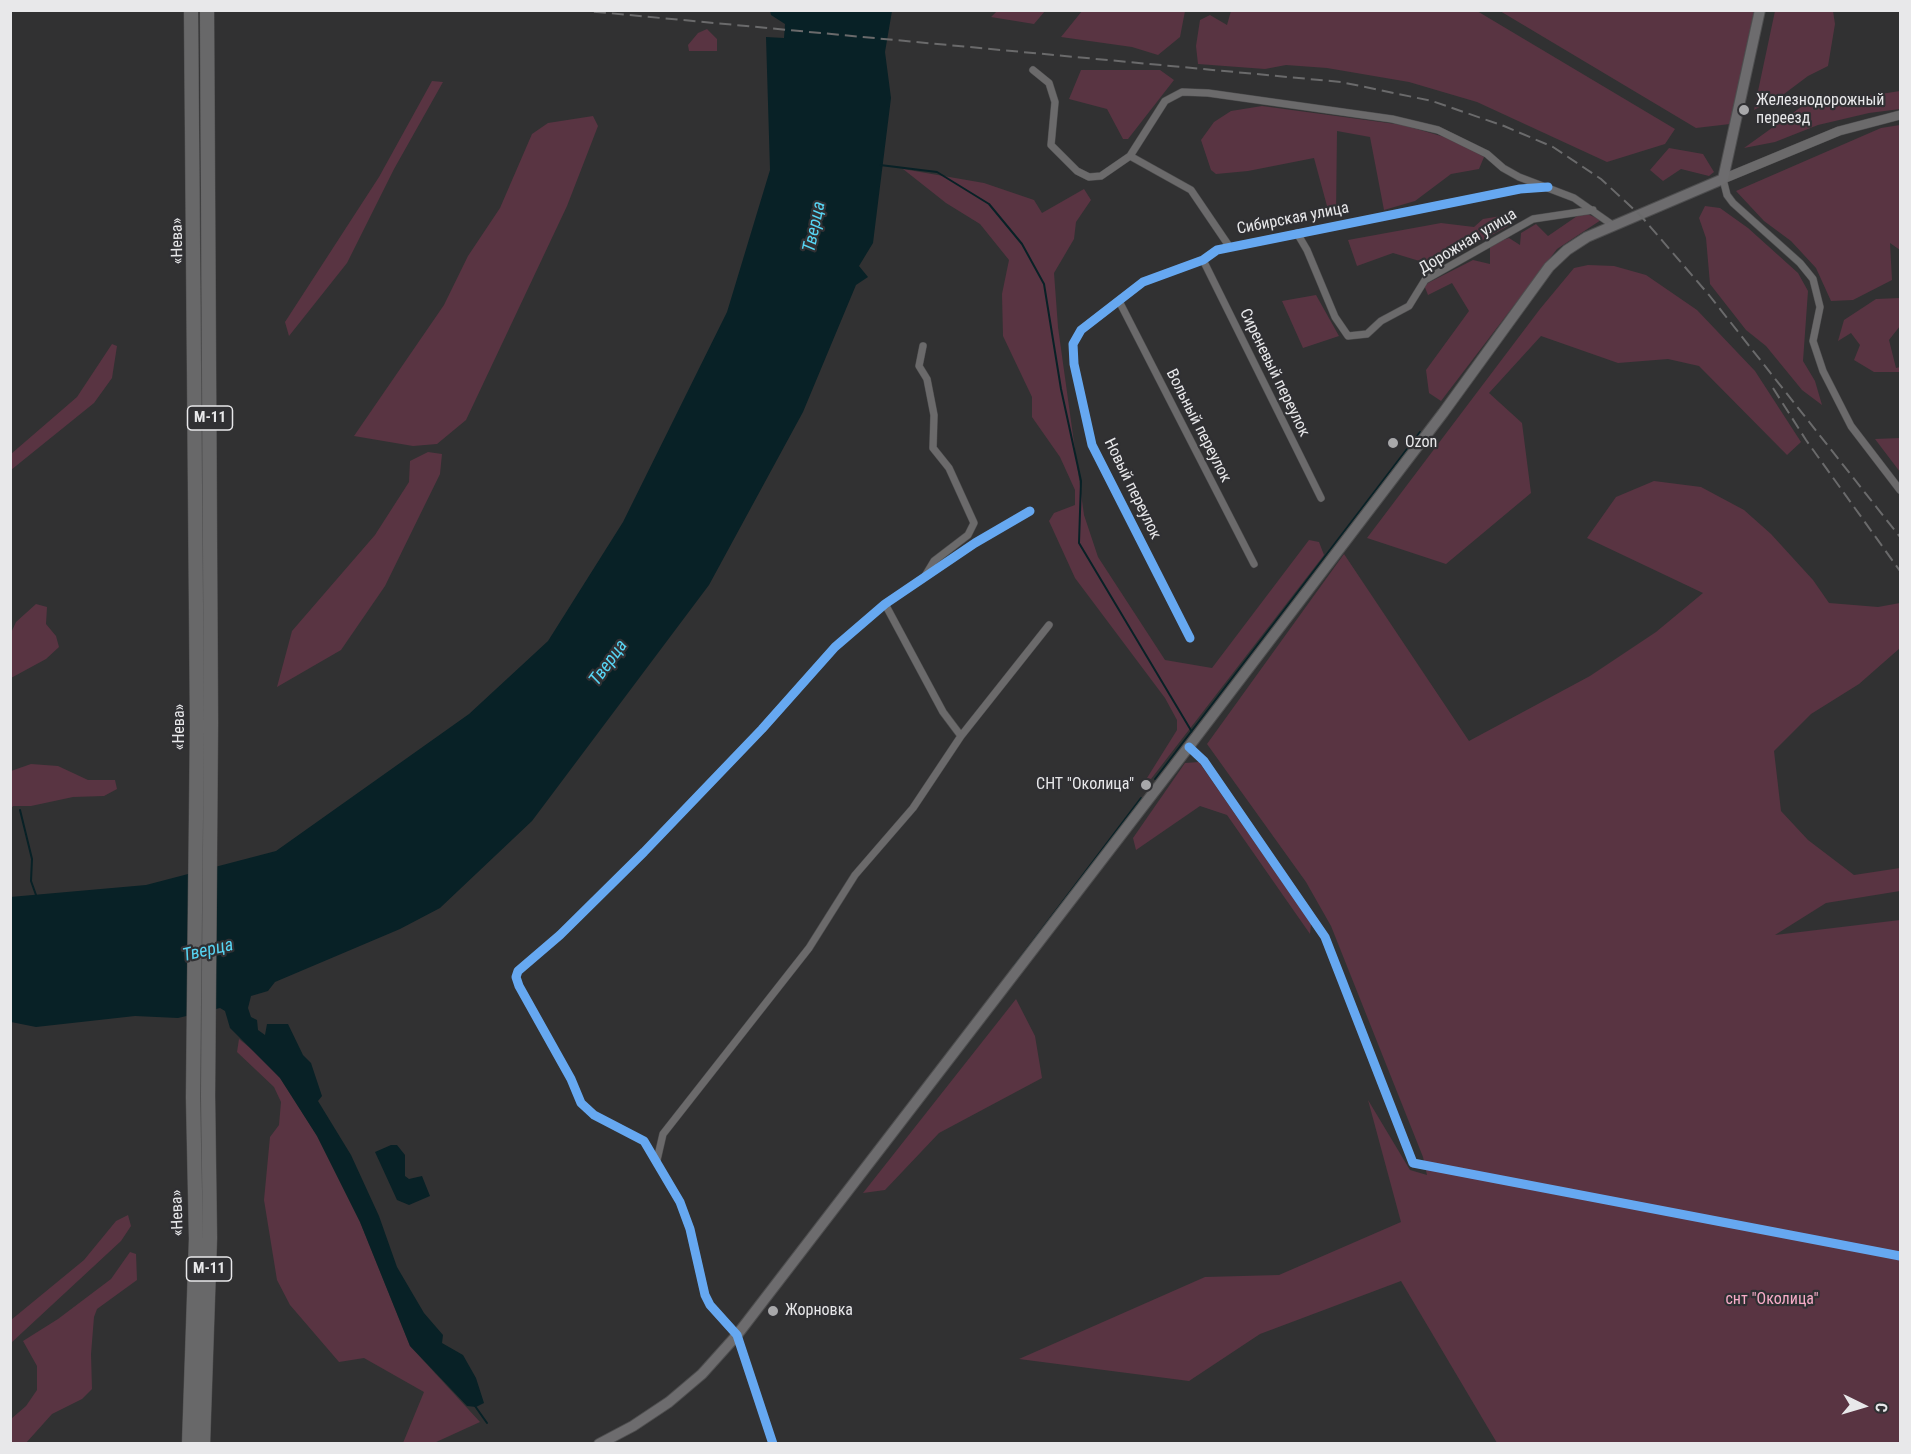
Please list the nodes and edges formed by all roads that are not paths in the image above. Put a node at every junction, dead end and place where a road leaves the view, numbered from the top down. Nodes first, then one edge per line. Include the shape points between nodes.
1 (191, 10) edge
2 (207, 10) edge
3 (1760, 10) edge
4 (1033, 70) dead end
5 (1900, 115) edge
6 (1130, 156) junction
7 (1723, 179) junction
8 (1548, 187) junction
9 (1593, 210) junction
10 (1614, 226) junction
11 (1297, 233) junction
12 (1229, 246) junction
13 (1203, 260) junction
14 (1119, 301) junction
15 (1073, 344) joint
16 (923, 346) dead end
17 (1900, 490) edge
18 (1321, 498) dead end
19 (1030, 511) dead end
20 (1254, 564) dead end
21 (923, 578) junction
22 (885, 604) junction
23 (1049, 625) dead end
24 (1190, 638) dead end
25 (962, 736) junction
26 (1189, 747) junction
27 (203, 807) junction
28 (657, 1160) junction
29 (1900, 1256) edge
30 (737, 1335) junction
31 (189, 1443) edge
32 (203, 1443) edge
33 (599, 1443) edge
34 (773, 1443) edge

1 - 27 highway, «Нева» / М-11
2 - 27 highway, «Нева» / М-11
3 - 7 main road
4 - 6 street via 1049,83 1055,102 1051,145 1077,171 1089,177 1101,176
5 - 7 street via 1839,131
6 - 8 street via 1165,101 1182,92 1208,93 1392,119 1438,130 1487,154 1519,177
6 - 12 street via 1191,190
7 - 10 main road
7 - 17 street via 1733,203 1813,279 1820,307 1813,341 1823,371 1851,426
8 - 9 street
8 - 11 street, Сибирская улица via 1520,189
9 - 10 street
9 - 11 street, Дорожная улица via 1533,219 1425,280 1409,306 1380,321 1367,334 1348,336 1335,317
10 - 26 main road via 1573,245 1535,283 1443,413
11 - 12 street, Сибирская улица
12 - 13 street, Сибирская улица via 1217,249
13 - 14 street, Сибирская улица via 1143,282
13 - 18 street, Сиреневый переулок
14 - 15 street, Сибирская улица via 1081,330
14 - 20 street, Вольный переулок
15 - 24 street, Новый переулок via 1092,445
16 - 21 street via 919,366 927,379 934,415 933,448 949,468 974,523 968,535 934,561
19 - 21 street
21 - 22 street
22 - 25 street via 943,712
22 - 28 street via 835,647 644,852 518,971 519,986 581,1103 644,1141
23 - 25 street
25 - 28 street via 913,808 855,875 808,948 663,1134
26 - 29 street via 1244,818 1325,937 1413,1163
26 - 30 main road
27 - 31 highway, «Нева» / М-11 via 193,1097 196,1239
27 - 32 highway, «Нева» / М-11 via 210,1238
28 - 30 street via 687,1220 705,1296
30 - 33 main road via 702,1374 669,1402
30 - 34 street

